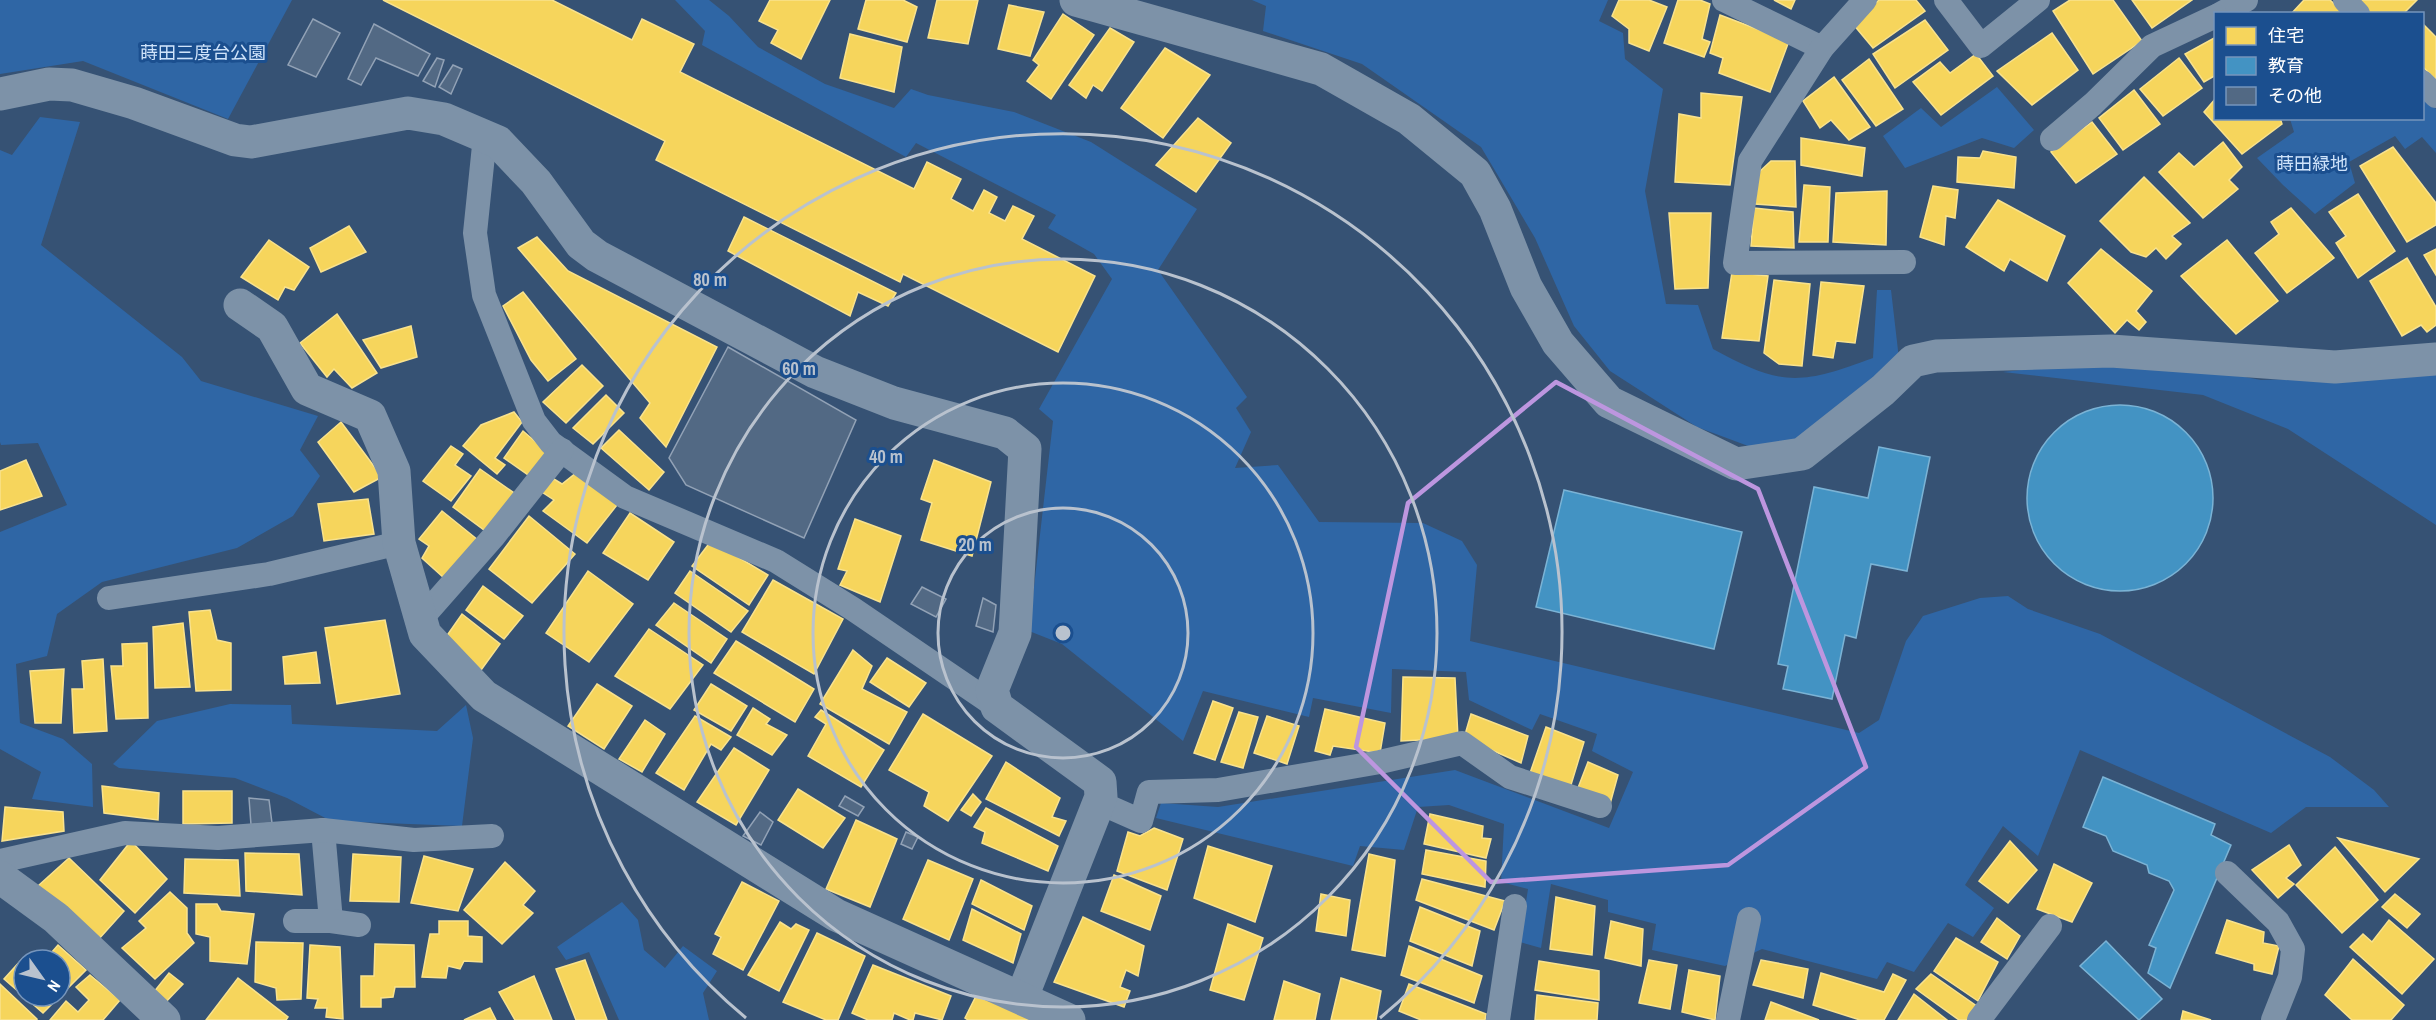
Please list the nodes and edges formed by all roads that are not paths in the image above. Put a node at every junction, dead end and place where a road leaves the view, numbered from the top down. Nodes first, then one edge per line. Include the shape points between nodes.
1 (1076, 0) edge
2 (1724, 0) edge
3 (1865, 0) edge
4 (1946, 0) edge
5 (2038, 0) edge
6 (2246, 0) edge
7 (2345, 0) edge
8 (2224, 12) edge
9 (2356, 12) edge
10 (2214, 17) edge
11 (1822, 48) junction
12 (2424, 84) edge
13 (0, 94) edge
14 (2436, 96) edge
15 (485, 136) junction
16 (2052, 139) dead end
17 (1904, 262) dead end
18 (240, 305) dead end
19 (2436, 359) edge
20 (562, 450) junction
21 (399, 543) junction
22 (109, 598) dead end
23 (421, 619) junction
24 (997, 707) junction
25 (1098, 802) junction
26 (1599, 806) dead end
27 (323, 830) junction
28 (492, 836) dead end
29 (0, 861) edge
30 (2227, 873) dead end
31 (0, 877) edge
32 (1515, 906) dead end
33 (1749, 919) dead end
34 (295, 921) dead end
35 (331, 921) junction
36 (359, 925) dead end
37 (2050, 926) dead end
38 (1022, 997) junction
39 (164, 1020) edge
40 (1069, 1020) edge
41 (1498, 1020) edge
42 (1728, 1020) edge
43 (1979, 1020) edge
44 (2273, 1020) edge

1 - 19 street via 1321,69 1409,119 1475,173 1495,209 1526,287 1558,343 1609,402 1736,464 1802,454 1913,361 1936,356 2111,351 2336,367
2 - 11 lane
3 - 11 lane
4 - 5 lane via 1981,46
6 - 8 lane
7 - 9 lane
10 - 16 lane via 2152,46
11 - 17 lane via 1750,161 1736,263
12 - 14 lane
13 - 15 street via 49,84 72,85 251,142 408,113 444,119
15 - 20 lane via 475,233 484,295 534,421 551,443
15 - 24 street via 498,142 536,182 581,244 597,256 815,372 894,403 1005,433 1025,449 1015,633 992,690
18 - 21 street via 272,327 307,389 370,416 394,471
20 - 23 lane
20 - 24 lane via 625,496 776,561
21 - 22 lane via 269,574
21 - 23 street
23 - 38 street via 425,634 484,696 836,915
24 - 25 street via 1100,782
25 - 26 lane via 1141,821 1149,792 1218,790 1380,762 1462,743 1510,777
25 - 38 street
27 - 28 lane via 414,840
27 - 29 lane via 218,838 125,834
27 - 35 lane
30 - 44 lane via 2278,922 2293,949 2290,977
31 - 39 street via 56,918
32 - 41 lane
33 - 42 lane
34 - 35 lane
35 - 36 lane
37 - 43 lane
38 - 40 street

